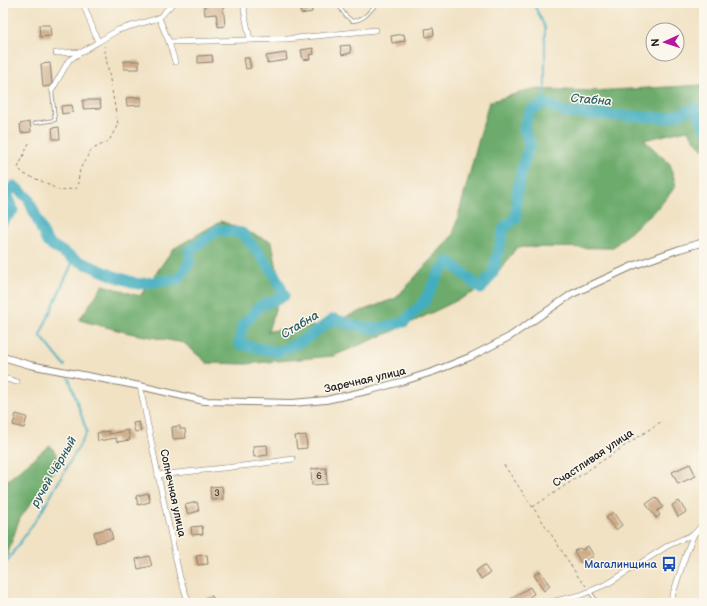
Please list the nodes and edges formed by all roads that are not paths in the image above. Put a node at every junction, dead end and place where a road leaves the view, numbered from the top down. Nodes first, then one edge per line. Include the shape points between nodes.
1 (83, 3) edge
2 (173, 3) edge
3 (246, 3) edge
4 (337, 3) edge
5 (377, 3) edge
6 (159, 18) junction
7 (376, 30) dead end
8 (250, 40) junction
9 (100, 41) junction
10 (169, 42) junction
11 (82, 52) junction
12 (56, 53) dead end
13 (175, 62) dead end
14 (52, 90) joint
15 (35, 123) dead end
16 (704, 242) edge
17 (3, 357) edge
18 (3, 378) edge
19 (17, 382) dead end
20 (140, 386) junction
21 (293, 459) dead end
22 (158, 475) junction
23 (704, 523) edge
24 (694, 534) junction
25 (590, 592) junction
26 (189, 603) edge
27 (546, 603) edge
28 (598, 603) edge
29 (670, 603) edge

1 - 9 street
2 - 6 street
3 - 8 street via 244,10
4 - 5 lane via 352,21 365,18
6 - 9 street via 118,30
6 - 10 street
7 - 8 street
8 - 10 street
9 - 11 street
10 - 13 street
11 - 12 street
11 - 14 street via 70,60
14 - 15 lane via 55,120
16 - 20 street, Заречная улица via 635,265 572,294 509,337 470,357 404,382 326,400 292,403 204,402
17 - 20 street, Заречная улица via 30,365
18 - 19 street
20 - 22 street, Солнечная улица
21 - 22 street
22 - 26 street, Солнечная улица via 180,578
23 - 24 street
24 - 25 street via 669,545
24 - 29 street
25 - 27 street
25 - 28 lane

